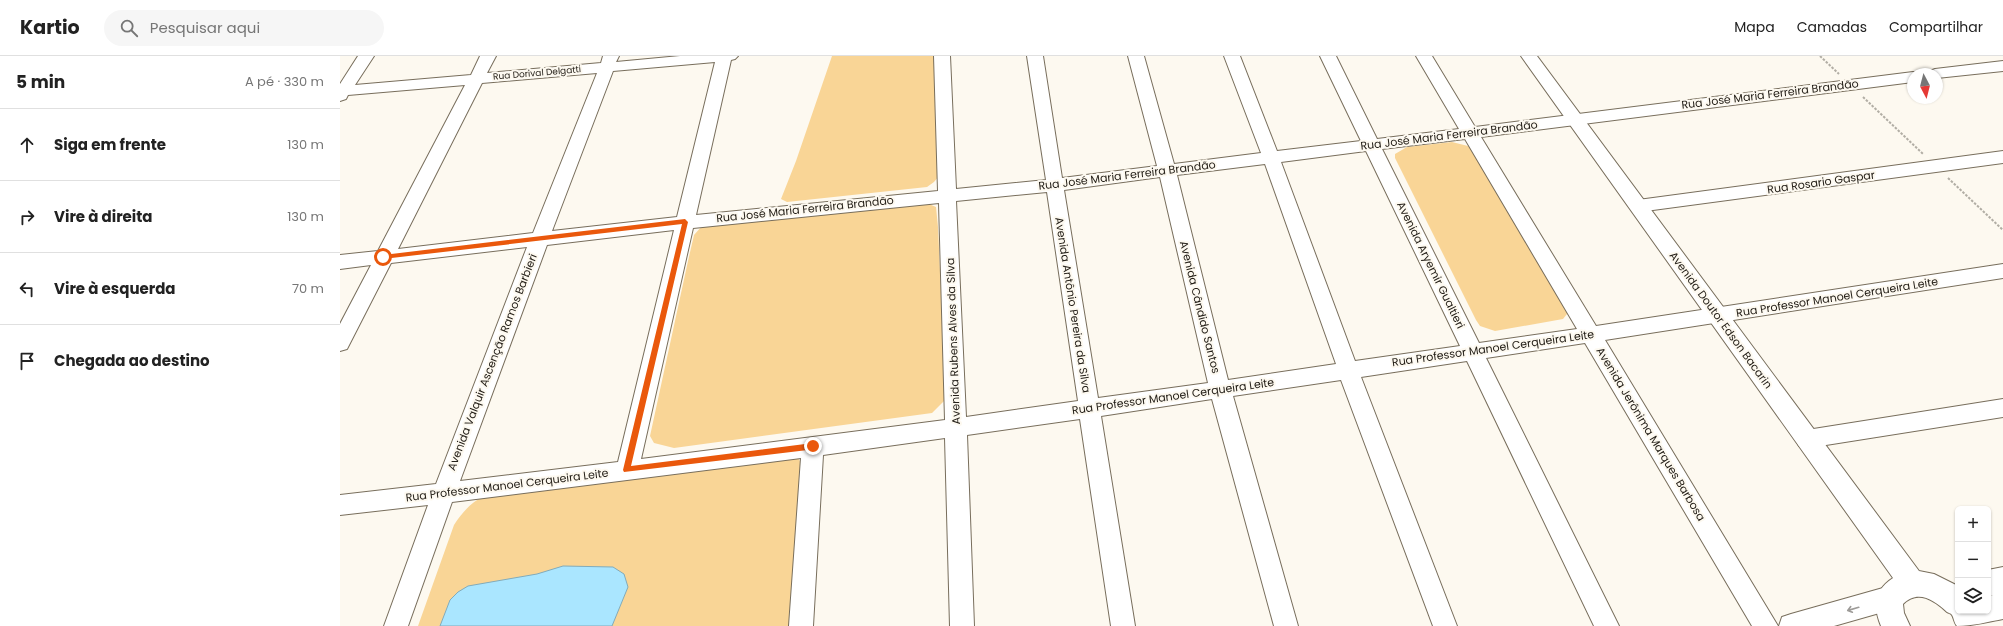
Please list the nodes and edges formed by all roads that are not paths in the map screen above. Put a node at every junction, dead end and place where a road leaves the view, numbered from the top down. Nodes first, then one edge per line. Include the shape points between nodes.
1 (366, 56) edge
2 (488, 56) edge
3 (726, 56) edge
4 (942, 56) edge
5 (1035, 56) edge
6 (1136, 56) edge
7 (1232, 56) edge
8 (1328, 56) edge
9 (1424, 56) edge
10 (1529, 56) edge
11 (609, 62) edge
12 (2003, 66) edge
13 (1943, 73) edge
14 (1907, 78) edge
15 (476, 79) junction
16 (342, 94) edge
17 (1575, 119) junction
18 (1470, 132) junction
19 (1373, 144) junction
20 (1271, 157) junction
21 (2003, 157) edge
22 (1167, 170) junction
23 (1054, 185) junction
24 (947, 195) junction
25 (1638, 206) junction
26 (685, 222) junction
27 (539, 239) junction
28 (383, 257) junction
29 (340, 262) edge
30 (2003, 271) edge
31 (1717, 315) junction
32 (1591, 334) junction
33 (340, 343) edge
34 (1472, 352) junction
35 (1348, 370) junction
36 (1220, 389) junction
37 (2003, 408) edge
38 (1090, 409) junction
39 (956, 426) junction
40 (1807, 439) junction
41 (813, 446) junction
42 (627, 470) junction
43 (443, 494) junction
44 (340, 505) edge
45 (2003, 580) edge
46 (1991, 582) edge
47 (1913, 584) junction
48 (1890, 598) junction
49 (1955, 601) edge
50 (1991, 606) edge
51 (2003, 606) edge
52 (396, 626) edge
53 (801, 626) edge
54 (962, 626) edge
55 (1123, 626) edge
56 (1286, 626) edge
57 (1445, 626) edge
58 (1607, 626) edge
59 (1766, 626) edge
60 (1791, 626) edge
61 (1896, 626) edge

1 - 16 street
2 - 15 street
3 - 11 street, Rua Dorival Delgatti
3 - 26 street
4 - 24 street, Avenida Rubens Alves da Silva
5 - 23 street, Avenida Antônio Pereira da Silva
6 - 22 street, Avenida Cândido Santos
7 - 20 street
8 - 19 street, Avenida Aryemir Gualtieri
9 - 18 street, Avenida Jerônima Marques Barbosa
10 - 17 street, Avenida Doutor Edson Bacarin
11 - 15 street, Rua Dorival Delgatti
11 - 27 street, Avenida Valquir Ascenção Ramos Barbieri
12 - 13 street
14 - 17 street, Rua José Maria Ferreira Brandão
15 - 16 street, Rua Dorival Delgatti
15 - 28 street
17 - 18 street, Rua José Maria Ferreira Brandão
17 - 25 street, Avenida Doutor Edson Bacarin
18 - 19 street, Rua José Maria Ferreira Brandão
18 - 32 street, Avenida Jerônima Marques Barbosa
19 - 20 street, Rua José Maria Ferreira Brandão
19 - 34 street, Avenida Aryemir Gualtieri
20 - 22 street, Rua José Maria Ferreira Brandão
20 - 35 street
21 - 25 street, Rua Rosario Gaspar
22 - 23 street, Rua José Maria Ferreira Brandão
22 - 36 street, Avenida Cândido Santos
23 - 24 street, Rua José Maria Ferreira Brandão
23 - 38 street, Avenida Antônio Pereira da Silva
24 - 26 street, Rua José Maria Ferreira Brandão
24 - 39 street, Avenida Rubens Alves da Silva
25 - 31 street, Avenida Doutor Edson Bacarin
26 - 27 street, Rua José Maria Ferreira Brandão
26 - 42 street
27 - 28 street, Rua José Maria Ferreira Brandão
27 - 43 street, Avenida Valquir Ascenção Ramos Barbieri
28 - 29 street, Rua José Maria Ferreira Brandão
28 - 33 street
30 - 31 street, Rua Professor Manoel Cerqueira Leite
31 - 32 street, Rua Professor Manoel Cerqueira Leite
31 - 40 street, Avenida Doutor Edson Bacarin
32 - 34 street, Rua Professor Manoel Cerqueira Leite
32 - 59 street, Avenida Jerônima Marques Barbosa
34 - 35 street, Rua Professor Manoel Cerqueira Leite
34 - 58 street, Avenida Aryemir Gualtieri
35 - 36 street, Rua Professor Manoel Cerqueira Leite
35 - 57 street
36 - 38 street, Rua Professor Manoel Cerqueira Leite
36 - 56 street, Avenida Cândido Santos
37 - 40 street
38 - 39 street, Rua Professor Manoel Cerqueira Leite
38 - 55 street, Avenida Antônio Pereira da Silva
39 - 41 street, Rua Professor Manoel Cerqueira Leite
39 - 54 street, Avenida Rubens Alves da Silva
40 - 47 street, Avenida Doutor Edson Bacarin
41 - 42 street, Rua Professor Manoel Cerqueira Leite
41 - 53 street
42 - 43 street, Rua Professor Manoel Cerqueira Leite
43 - 44 street, Rua Professor Manoel Cerqueira Leite
43 - 52 street, Avenida Valquir Ascenção Ramos Barbieri
45 - 46 street
47 - 48 street via 1905,586
47 - 49 street via 1926,584
48 -> 60 street
48 - 61 street via 1889,610
50 - 51 street

